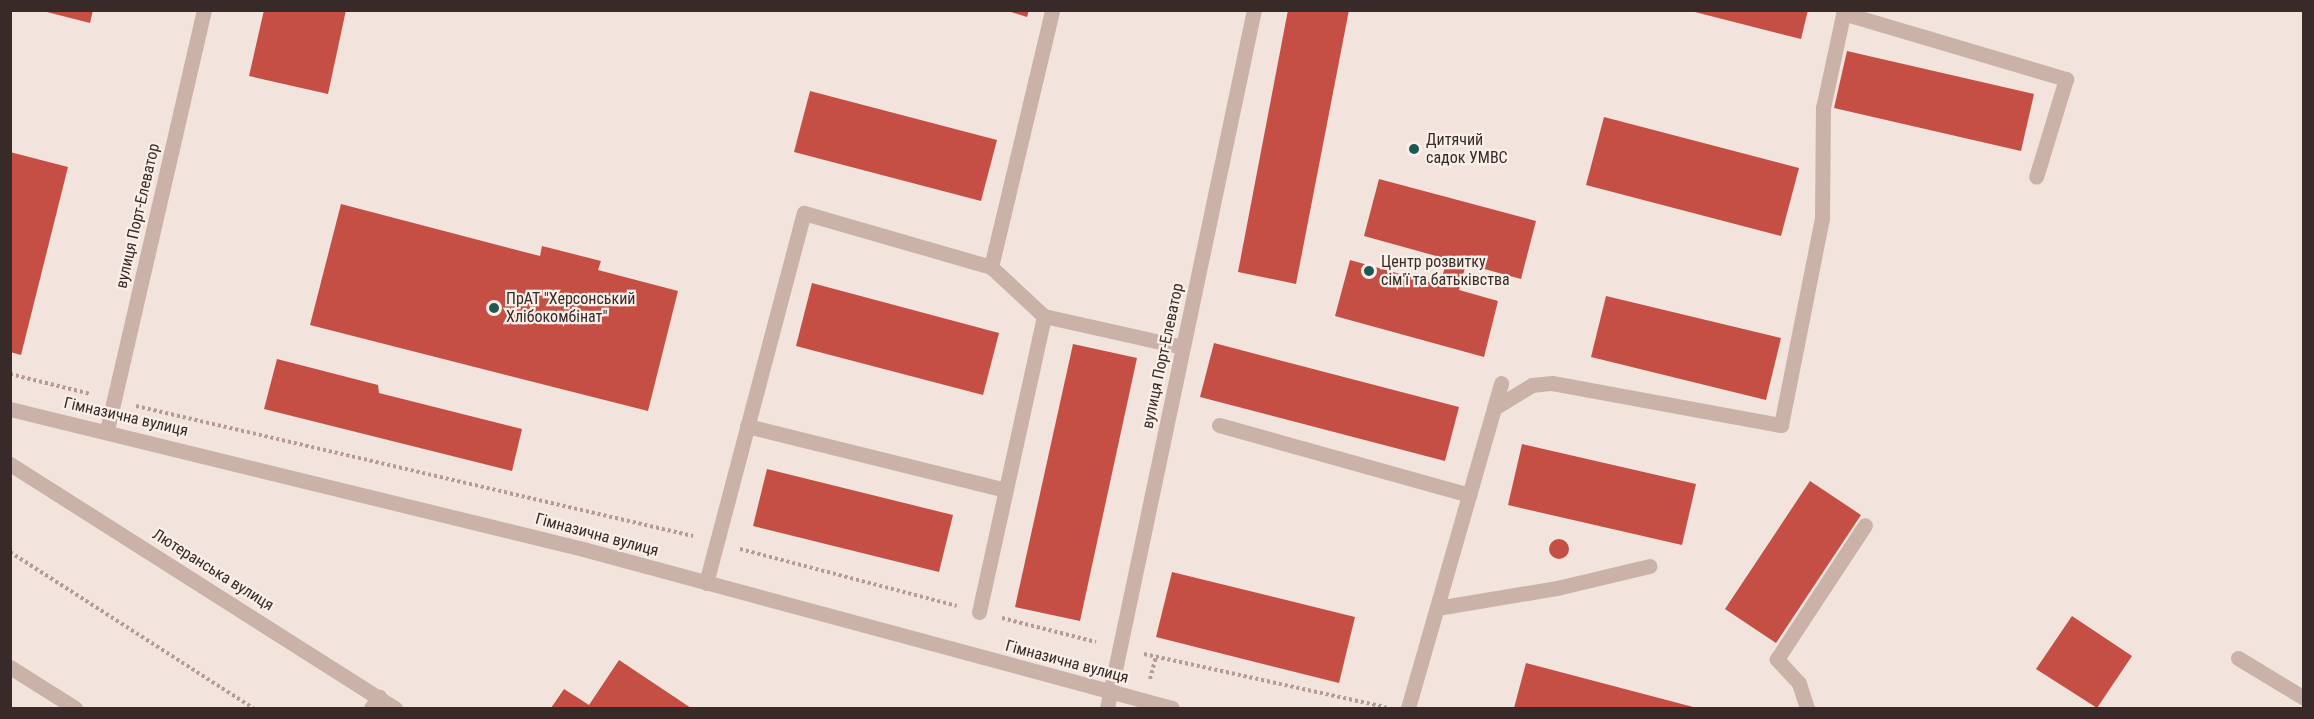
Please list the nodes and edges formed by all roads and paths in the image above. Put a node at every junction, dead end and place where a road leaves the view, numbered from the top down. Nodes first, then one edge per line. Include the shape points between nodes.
1 (204, 10) edge
2 (1052, 10) edge
3 (1254, 10) edge
4 (1844, 12) edge
5 (2036, 177) dead end
6 (991, 267) junction
7 (1044, 316) junction
8 (1183, 347) junction
9 (10, 374) edge
10 (1501, 383) dead end
11 (113, 400) junction
12 (1494, 408) junction
13 (10, 409) edge
14 (1220, 425) dead end
15 (747, 426) junction
16 (107, 430) junction
17 (10, 464) edge
18 (1005, 490) junction
19 (1469, 495) junction
20 (1865, 525) dead end
21 (717, 543) junction
22 (10, 552) edge
23 (1649, 566) dead end
24 (706, 583) junction
25 (1437, 608) junction
26 (979, 612) junction
27 (1119, 648) junction
28 (2238, 658) dead end
29 (10, 667) edge
30 (1110, 693) junction
31 (2304, 698) edge
32 (375, 703) edge
33 (75, 708) edge
34 (254, 708) edge
35 (395, 708) edge
36 (1107, 708) edge
37 (1172, 708) edge
38 (1391, 708) edge
39 (1408, 708) edge
40 (1807, 708) edge

1 - 11 street, вулиця Порт-Елеватор
2 - 6 street
3 - 8 street, вулиця Порт-Елеватор
4 - 5 street via 2066,79
4 - 12 street via 1823,108 1822,217 1781,425 1552,383 1532,385
6 - 7 street
6 - 15 street via 804,213
7 - 8 street
7 - 18 street
8 - 27 street, вулиця Порт-Елеватор
9 - 11 path
10 - 12 street
11 - 16 street, вулиця Порт-Елеватор
11 - 21 path
12 - 19 street
13 - 16 street, Гімназична вулиця
14 - 19 street
15 - 18 street
15 - 21 street
16 - 24 street, Гімназична вулиця
17 - 32 street, Лютеранська вулиця
18 - 26 street
19 - 25 street
20 - 40 street via 1777,659 1799,683
21 - 24 street
21 - 26 path
22 - 34 path
23 - 25 street via 1557,588
24 - 30 street, Гімназична вулиця
25 - 39 street
26 - 27 path
27 - 30 street, вулиця Порт-Елеватор
27 - 38 path
28 - 31 street
29 - 33 street
30 - 36 street, вулиця Порт-Елеватор
30 - 37 street, Гімназична вулиця
32 - 35 street, Лютеранська вулиця

